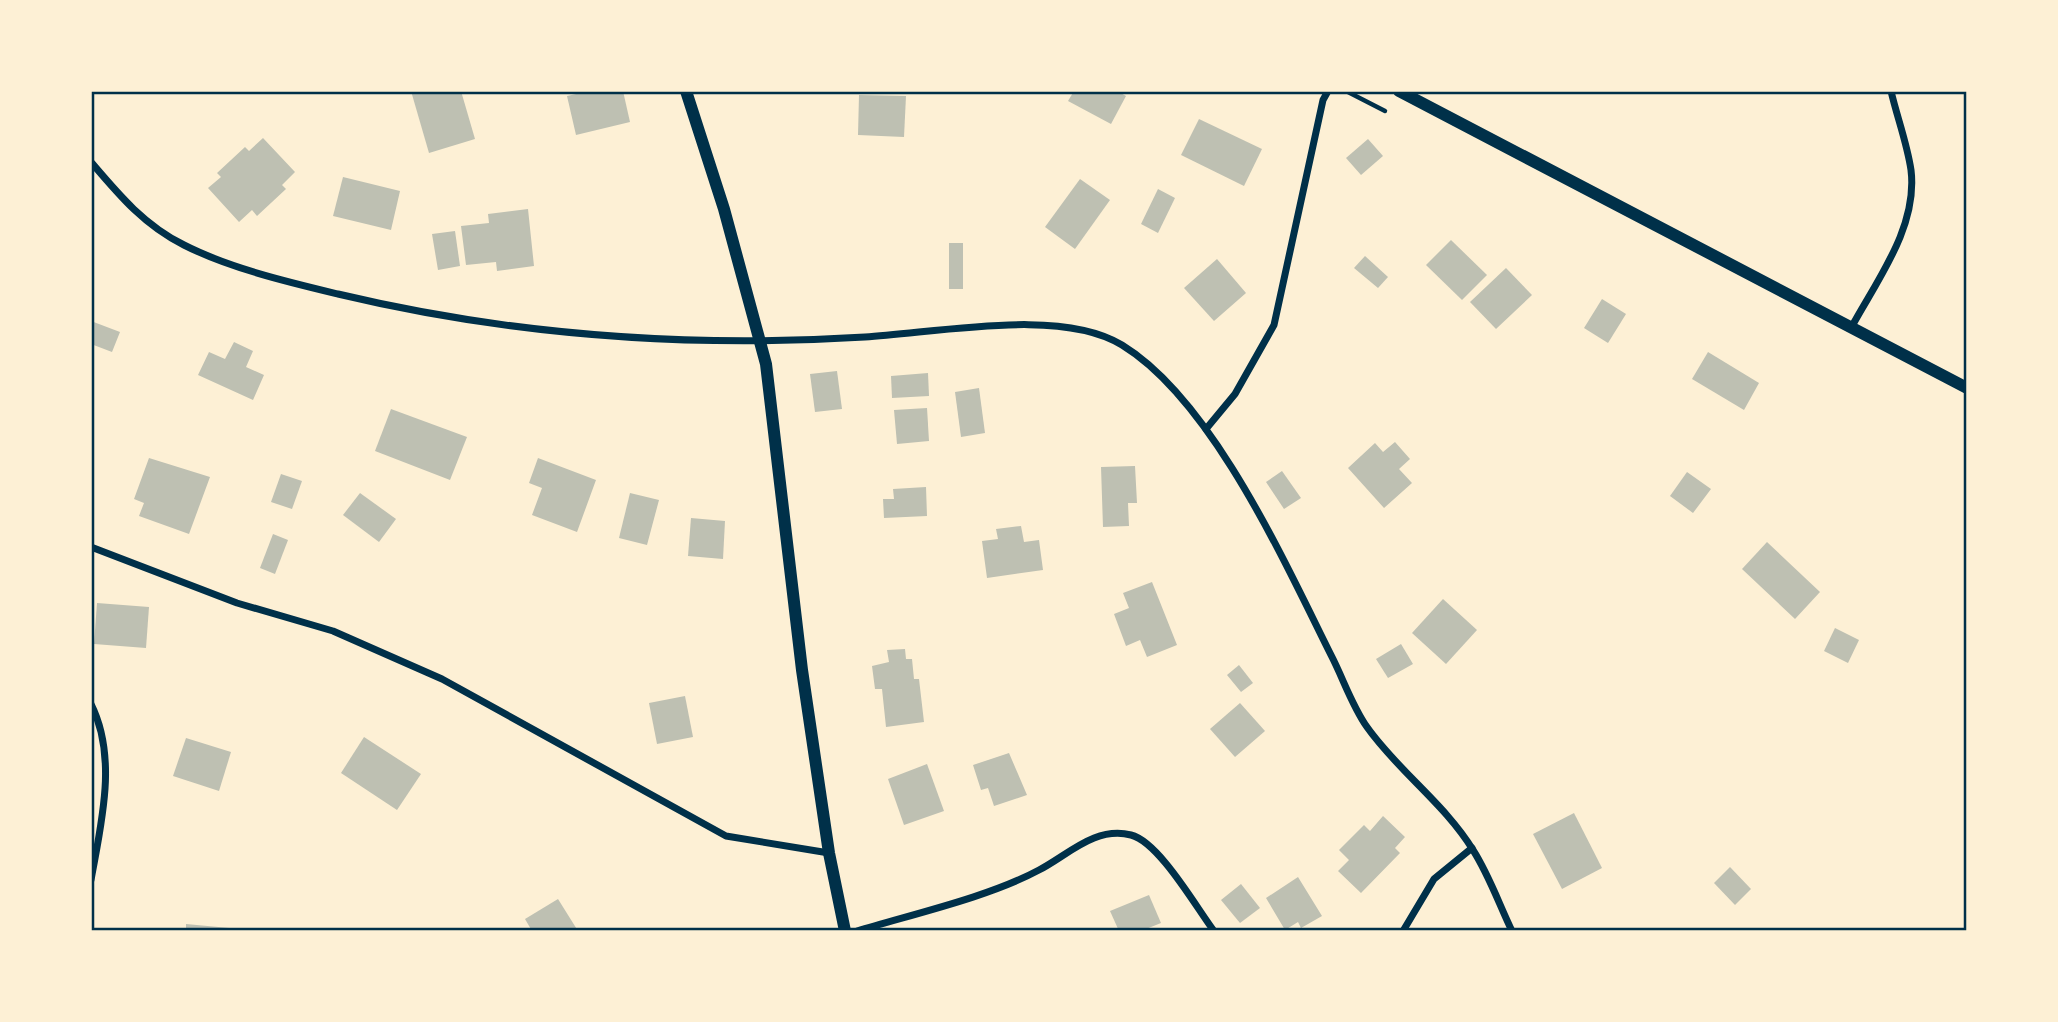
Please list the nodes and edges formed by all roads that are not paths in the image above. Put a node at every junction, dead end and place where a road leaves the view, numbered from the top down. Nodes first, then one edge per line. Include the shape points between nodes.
1 (686, 91) edge
2 (1328, 91) edge
3 (1399, 91) edge
4 (1891, 91) edge
5 (91, 162) edge
6 (1851, 328) junction
7 (760, 339) junction
8 (1967, 388) edge
9 (1206, 429) junction
10 (91, 547) edge
11 (91, 704) edge
12 (1472, 848) junction
13 (829, 853) junction
14 (91, 880) edge
15 (845, 931) edge
16 (857, 931) edge
17 (1214, 931) edge
18 (1403, 931) edge
19 (1512, 931) edge

1 - 7 street
2 - 9 street via 1274,325 1235,394
3 - 6 street
4 - 6 street via 1911,169 1911,204 1902,233
5 - 7 street via 134,213 184,246 284,281 397,308 576,334 674,341
6 - 8 street
7 - 9 street via 1074,326 1122,344 1178,392
7 - 13 street
9 - 12 street via 1270,534 1367,726
10 - 13 street via 237,603 333,631 430,673 726,836
11 - 14 street via 102,738 106,801
12 - 18 street via 1434,879
12 - 19 street
13 - 15 street
16 - 17 street via 962,900 1039,870 1104,835 1132,835 1153,849

